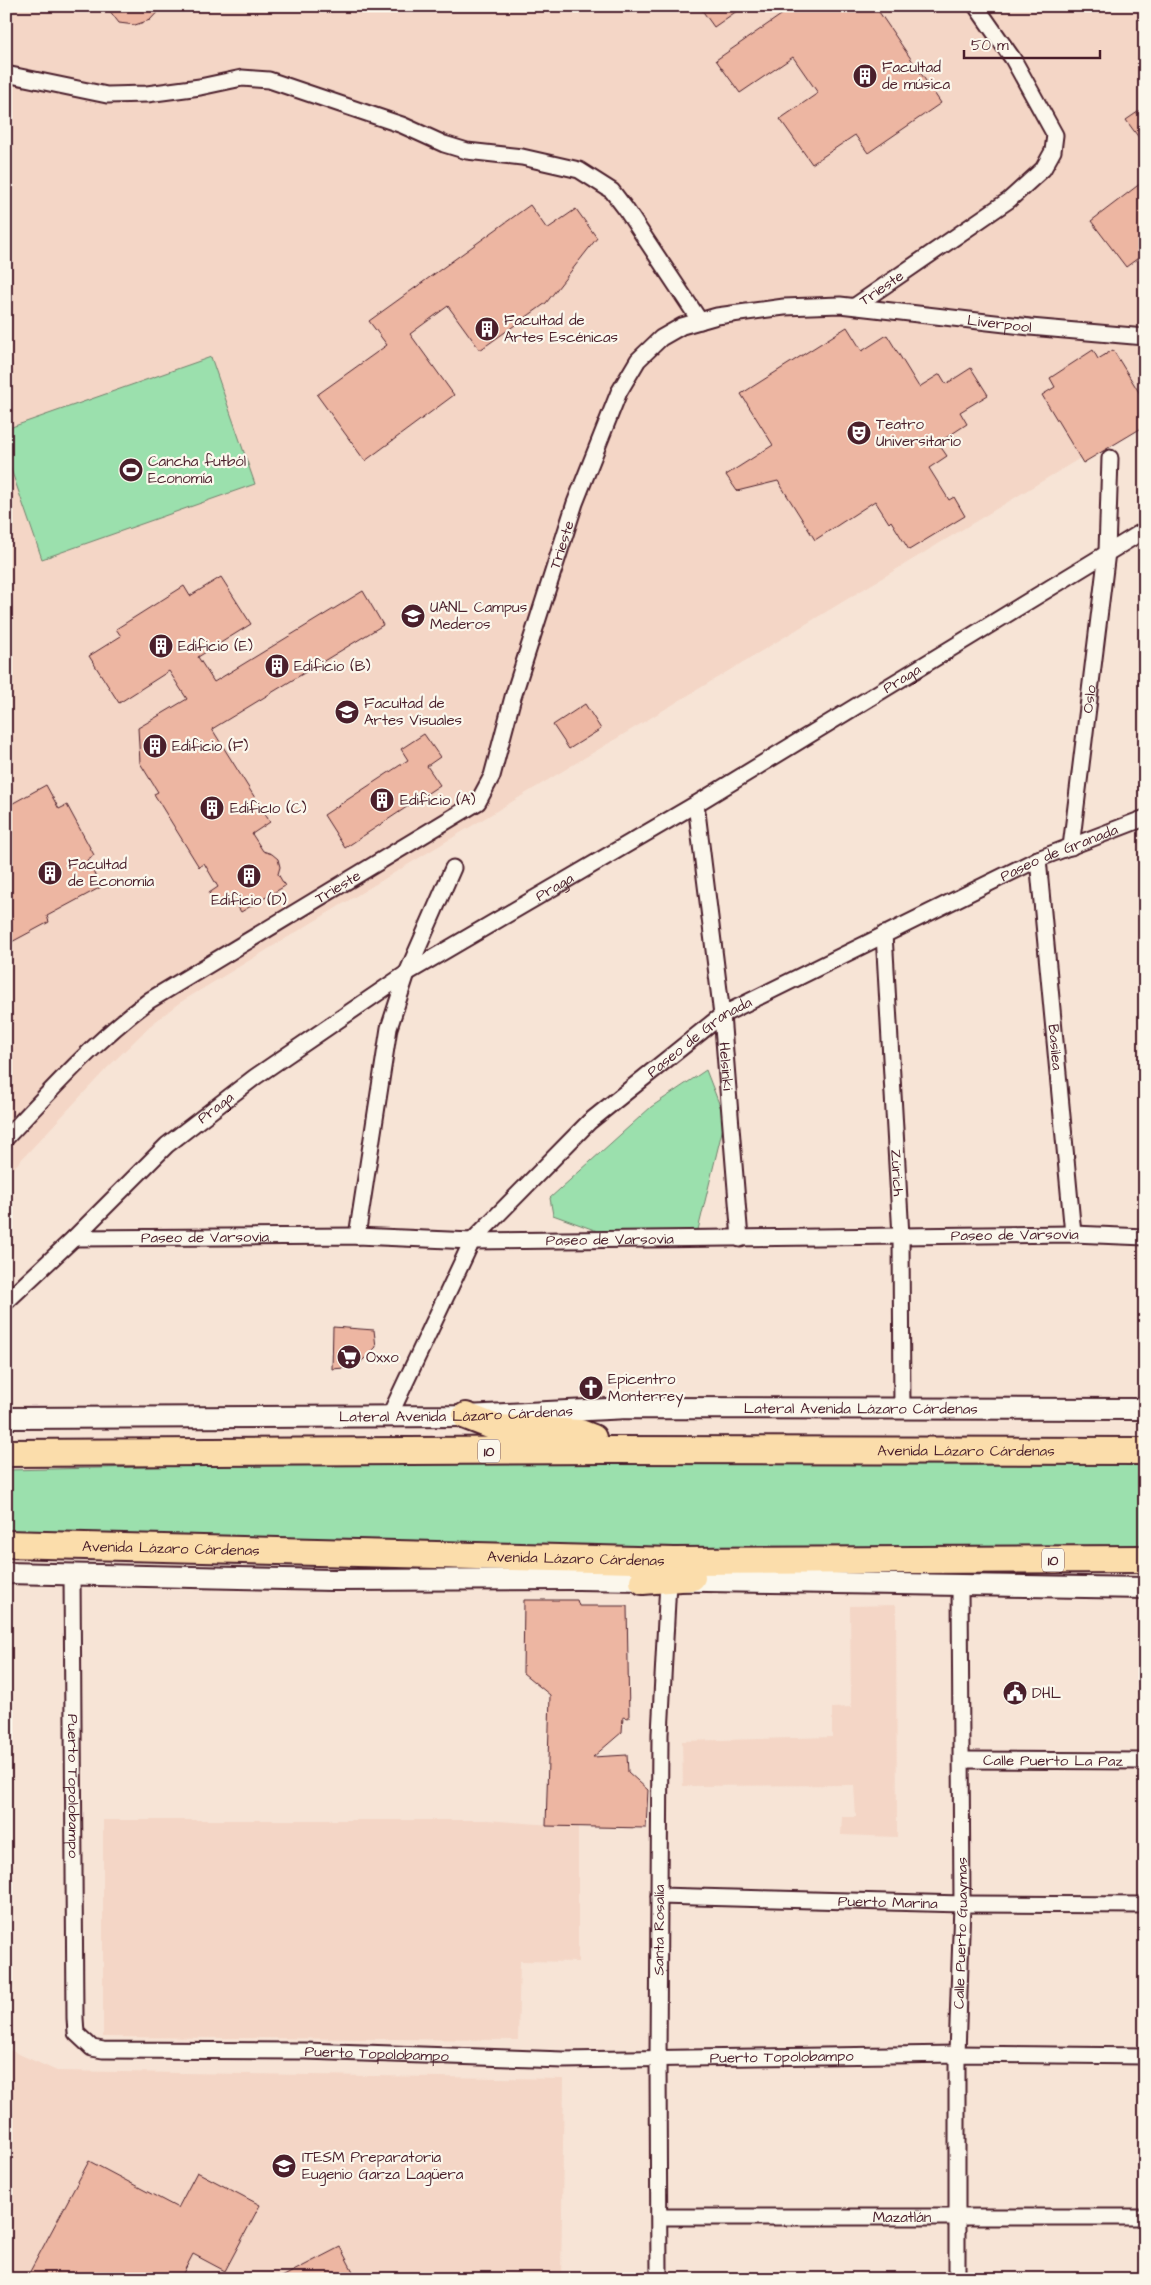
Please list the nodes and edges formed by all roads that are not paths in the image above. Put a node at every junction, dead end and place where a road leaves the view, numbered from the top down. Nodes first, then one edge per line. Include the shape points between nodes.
1 (976, 6) edge
2 (6, 74) edge
3 (855, 306) junction
4 (700, 320) junction
5 (1145, 337) edge
6 (1110, 458) dead end
7 (1145, 530) edge
8 (1107, 552) junction
9 (696, 804) junction
10 (1145, 818) edge
11 (1071, 847) junction
12 (1038, 859) junction
13 (453, 868) dead end
14 (884, 934) junction
15 (406, 973) junction
16 (722, 1015) junction
17 (6, 1138) edge
18 (1073, 1234) junction
19 (357, 1236) junction
20 (902, 1236) junction
21 (1145, 1237) edge
22 (74, 1238) junction
23 (740, 1239) junction
24 (472, 1241) junction
25 (6, 1302) edge
26 (1145, 1409) edge
27 (902, 1410) junction
28 (390, 1415) junction
29 (466, 1416) junction
30 (6, 1418) edge
31 (607, 1450) junction
32 (1145, 1451) edge
33 (6, 1453) edge
34 (6, 1544) edge
35 (907, 1559) junction
36 (1145, 1559) edge
37 (6, 1573) edge
38 (72, 1574) junction
39 (655, 1581) junction
40 (960, 1586) junction
41 (1145, 1588) edge
42 (962, 1760) junction
43 (1145, 1761) edge
44 (659, 1896) junction
45 (962, 1904) junction
46 (1145, 1905) edge
47 (958, 2054) junction
48 (1145, 2056) edge
49 (658, 2059) junction
50 (660, 2217) junction
51 (958, 2217) junction
52 (1145, 2217) edge
53 (659, 2279) edge
54 (957, 2279) edge

1 - 3 street, Trieste via 1013,59 1055,135 1053,151 1043,169 1008,200
2 - 4 street via 121,95 192,88 252,77 402,125 467,151 522,157 579,170 612,191
3 - 4 street, Trieste via 784,307
3 - 5 street, Liverpool
4 - 17 street, Trieste via 661,338 638,360 619,392 575,503 515,689 492,776 478,802 150,1000 92,1047
6 - 8 street, Oslo
7 - 8 street, Praga
8 - 9 street, Praga
8 - 11 street, Oslo
9 - 15 street, Praga
9 - 16 street, Helsinki
10 - 11 street, Paseo de Granada
11 - 12 street, Paseo de Granada
12 - 14 street, Paseo de Granada
12 - 18 street, Basilea
13 - 15 street
14 - 16 street, Paseo de Granada
14 - 20 street, Zúrich
15 - 19 street via 389,1028
15 - 22 street, Praga via 255,1077 167,1145
16 - 23 street, Helsinki
16 - 24 street, Paseo de Granada via 589,1122
18 - 20 street, Paseo de Varsovia
18 - 21 street, Paseo de Varsovia
19 - 22 street, Paseo de Varsovia
19 - 24 street, Paseo de Varsovia
20 - 23 street, Paseo de Varsovia
20 - 27 street, Zúrich
22 - 25 street, Praga
23 - 24 street, Paseo de Varsovia
24 - 28 street, Paseo de Granada
26 - 27 main road, Lateral Avenida Lázaro Cárdenas
27 - 29 main road, Lateral Avenida Lázaro Cárdenas via 628,1408
28 - 29 main road, Lateral Avenida Lázaro Cárdenas
28 - 30 main road, Lateral Avenida Lázaro Cárdenas
29 - 31 highway via 497,1428 580,1434 596,1440
31 - 32 highway, Avenida Lázaro Cárdenas / 10
31 - 33 highway, Avenida Lázaro Cárdenas / 10
34 - 35 highway, Avenida Lázaro Cárdenas / 10 via 674,1561
35 - 36 highway, Avenida Lázaro Cárdenas / 10
35 - 39 highway via 865,1574 700,1576
37 - 38 main road
38 - 39 main road via 332,1580
38 - 49 street, Puerto Topolobampo via 75,2018 76,2033 83,2041 92,2048 103,2050 305,2051 543,2060
39 - 40 main road
39 - 44 street, Santa Rosalía via 660,1734
40 - 41 main road
40 - 42 street, Calle Puerto Guaymas
42 - 43 street, Calle Puerto La Paz
42 - 45 street, Calle Puerto Guaymas
44 - 45 street, Puerto Marina
44 - 49 street, Santa Rosalía
45 - 46 street, Puerto Marina
45 - 47 street, Calle Puerto Guaymas
47 - 48 street, Puerto Topolobampo
47 - 49 street, Puerto Topolobampo
47 - 51 street, Calle Puerto Guaymas
49 - 50 street, Santa Rosalía
50 - 51 street, Mazatlán
50 - 53 street, Santa Rosalía
51 - 52 street, Mazatlán
51 - 54 street, Calle Puerto Guaymas

